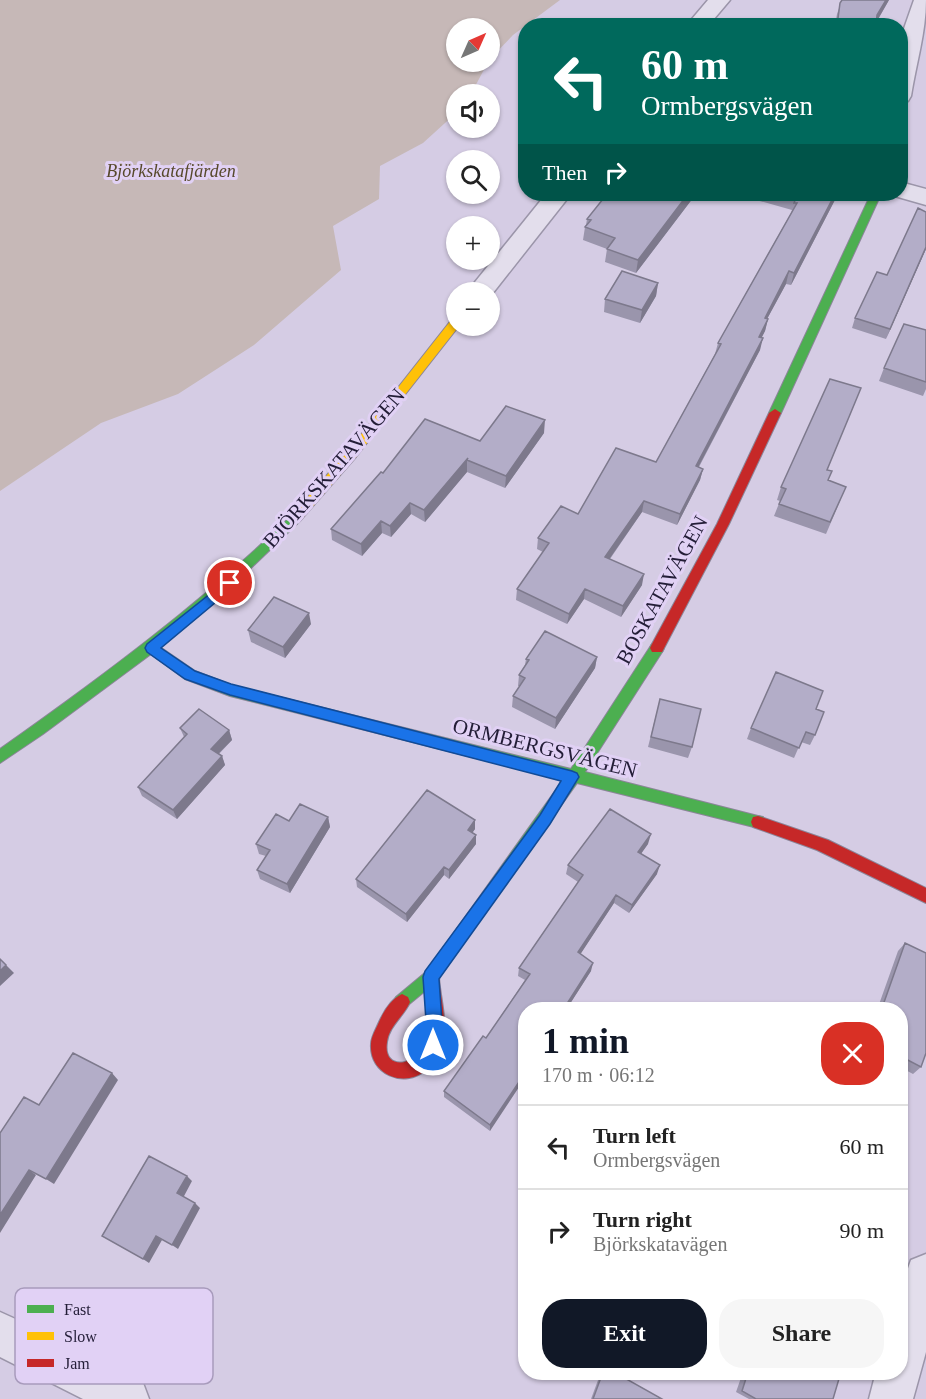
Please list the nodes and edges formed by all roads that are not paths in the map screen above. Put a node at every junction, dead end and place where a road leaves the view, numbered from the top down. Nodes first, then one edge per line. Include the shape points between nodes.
1 (719, 0) edge
2 (925, 0) edge
3 (703, 18) edge
4 (908, 48) edge
5 (908, 192) edge
6 (926, 197) edge
7 (553, 201) edge
8 (873, 201) edge
9 (488, 282) edge
10 (446, 334) edge
11 (152, 648) junction
12 (0, 757) edge
13 (572, 777) junction
14 (926, 896) edge
15 (431, 977) junction
16 (926, 1275) edge
17 (0, 1334) edge
18 (908, 1338) edge
19 (15, 1341) edge
20 (896, 1380) edge
21 (101, 1384) edge
22 (128, 1399) edge
23 (891, 1399) edge

1 - 3 street
2 - 4 street
5 - 6 street
7 - 9 street
8 - 13 street, BOSKATAVÄGEN via 723,524 664,637
10 - 11 street, BJÖRKSKATAVÄGEN via 287,528 230,583
11 - 12 street, BJÖRKSKATAVÄGEN
11 - 13 street, ORMBERGSVÄGEN via 190,675 230,690
13 - 14 street, ORMBERGSVÄGEN via 786,829
13 - 15 street, BOSKATAVÄGEN
15 - 15 street, BOSKATAVÄGEN via 433,1045 417,1067 395,1072 387,1068 378,1054 382,1030 397,1006
16 - 18 street
17 - 19 street
20 - 23 street
21 - 22 street

